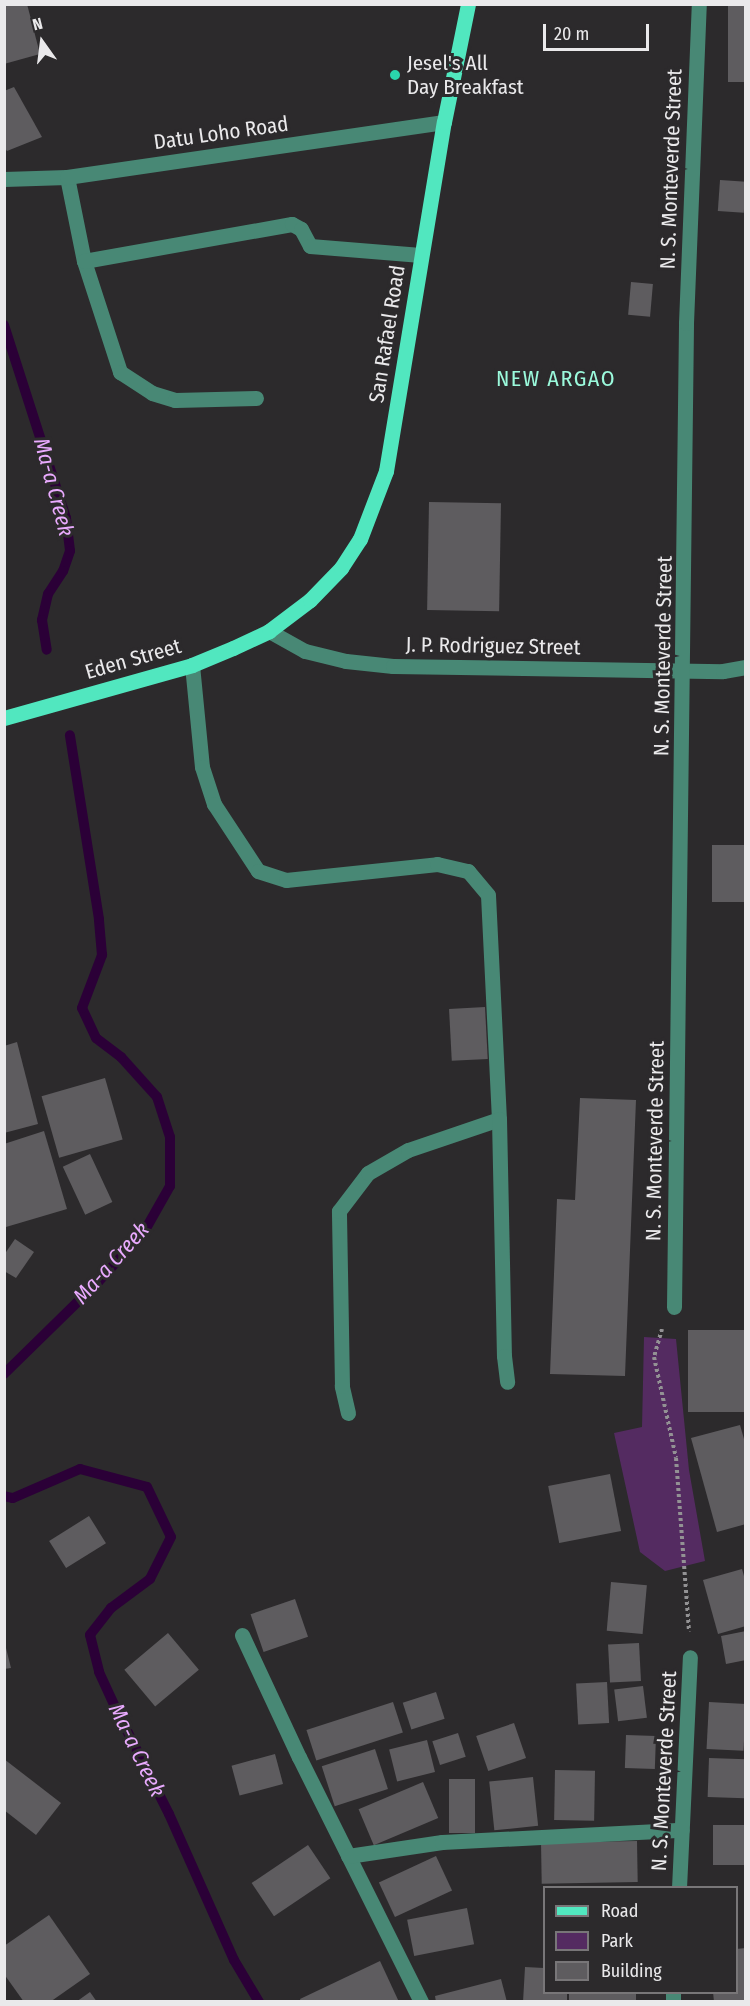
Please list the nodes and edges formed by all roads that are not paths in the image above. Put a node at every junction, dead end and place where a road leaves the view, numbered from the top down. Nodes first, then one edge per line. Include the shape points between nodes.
1 (468, 4) edge
2 (699, 4) edge
3 (444, 122) junction
4 (67, 177) junction
5 (4, 179) edge
6 (421, 255) junction
7 (84, 261) junction
8 (256, 398) dead end
9 (269, 632) junction
10 (192, 665) junction
11 (746, 667) edge
12 (684, 670) junction
13 (723, 671) junction
14 (746, 678) edge
15 (4, 717) edge
16 (499, 1119) junction
17 (674, 1307) road end
18 (507, 1382) dead end
19 (348, 1413) dead end
20 (242, 1635) dead end
21 (690, 1657) road end
22 (682, 1830) junction
23 (348, 1856) junction
24 (679, 1886) edge
25 (421, 2001) edge

1 - 3 main road, San Rafael Road
2 - 12 street, N. S. Monteverde Street via 686,323
3 - 4 street, Datu Loho Road
3 - 6 main road, San Rafael Road
4 - 5 street, Datu Loho Road
4 - 7 street
6 - 7 street via 310,246 302,230 292,224
6 - 9 main road, San Rafael Road via 386,471 375,503 360,539 341,568 310,600
7 - 8 street via 120,372 152,393 175,400
9 - 10 main road, Eden Street
9 - 12 street, J. P. Rodriguez Street via 305,651 393,666
10 - 15 main road, Eden Street
10 - 16 street via 202,767 213,804 258,871 286,880 437,864 468,871 488,896
11 - 13 street, J. P. Rodriguez Street
12 - 13 street, J. P. Rodriguez Street
12 - 17 street, N. S. Monteverde Street
13 - 14 street, J. P. Rodriguez Street
16 - 18 street
16 - 19 street via 408,1150 368,1173 339,1211 342,1386
20 - 23 street
21 - 22 street, N. S. Monteverde Street
22 - 23 street via 442,1842
22 - 24 street, N. S. Monteverde Street
23 - 25 street

